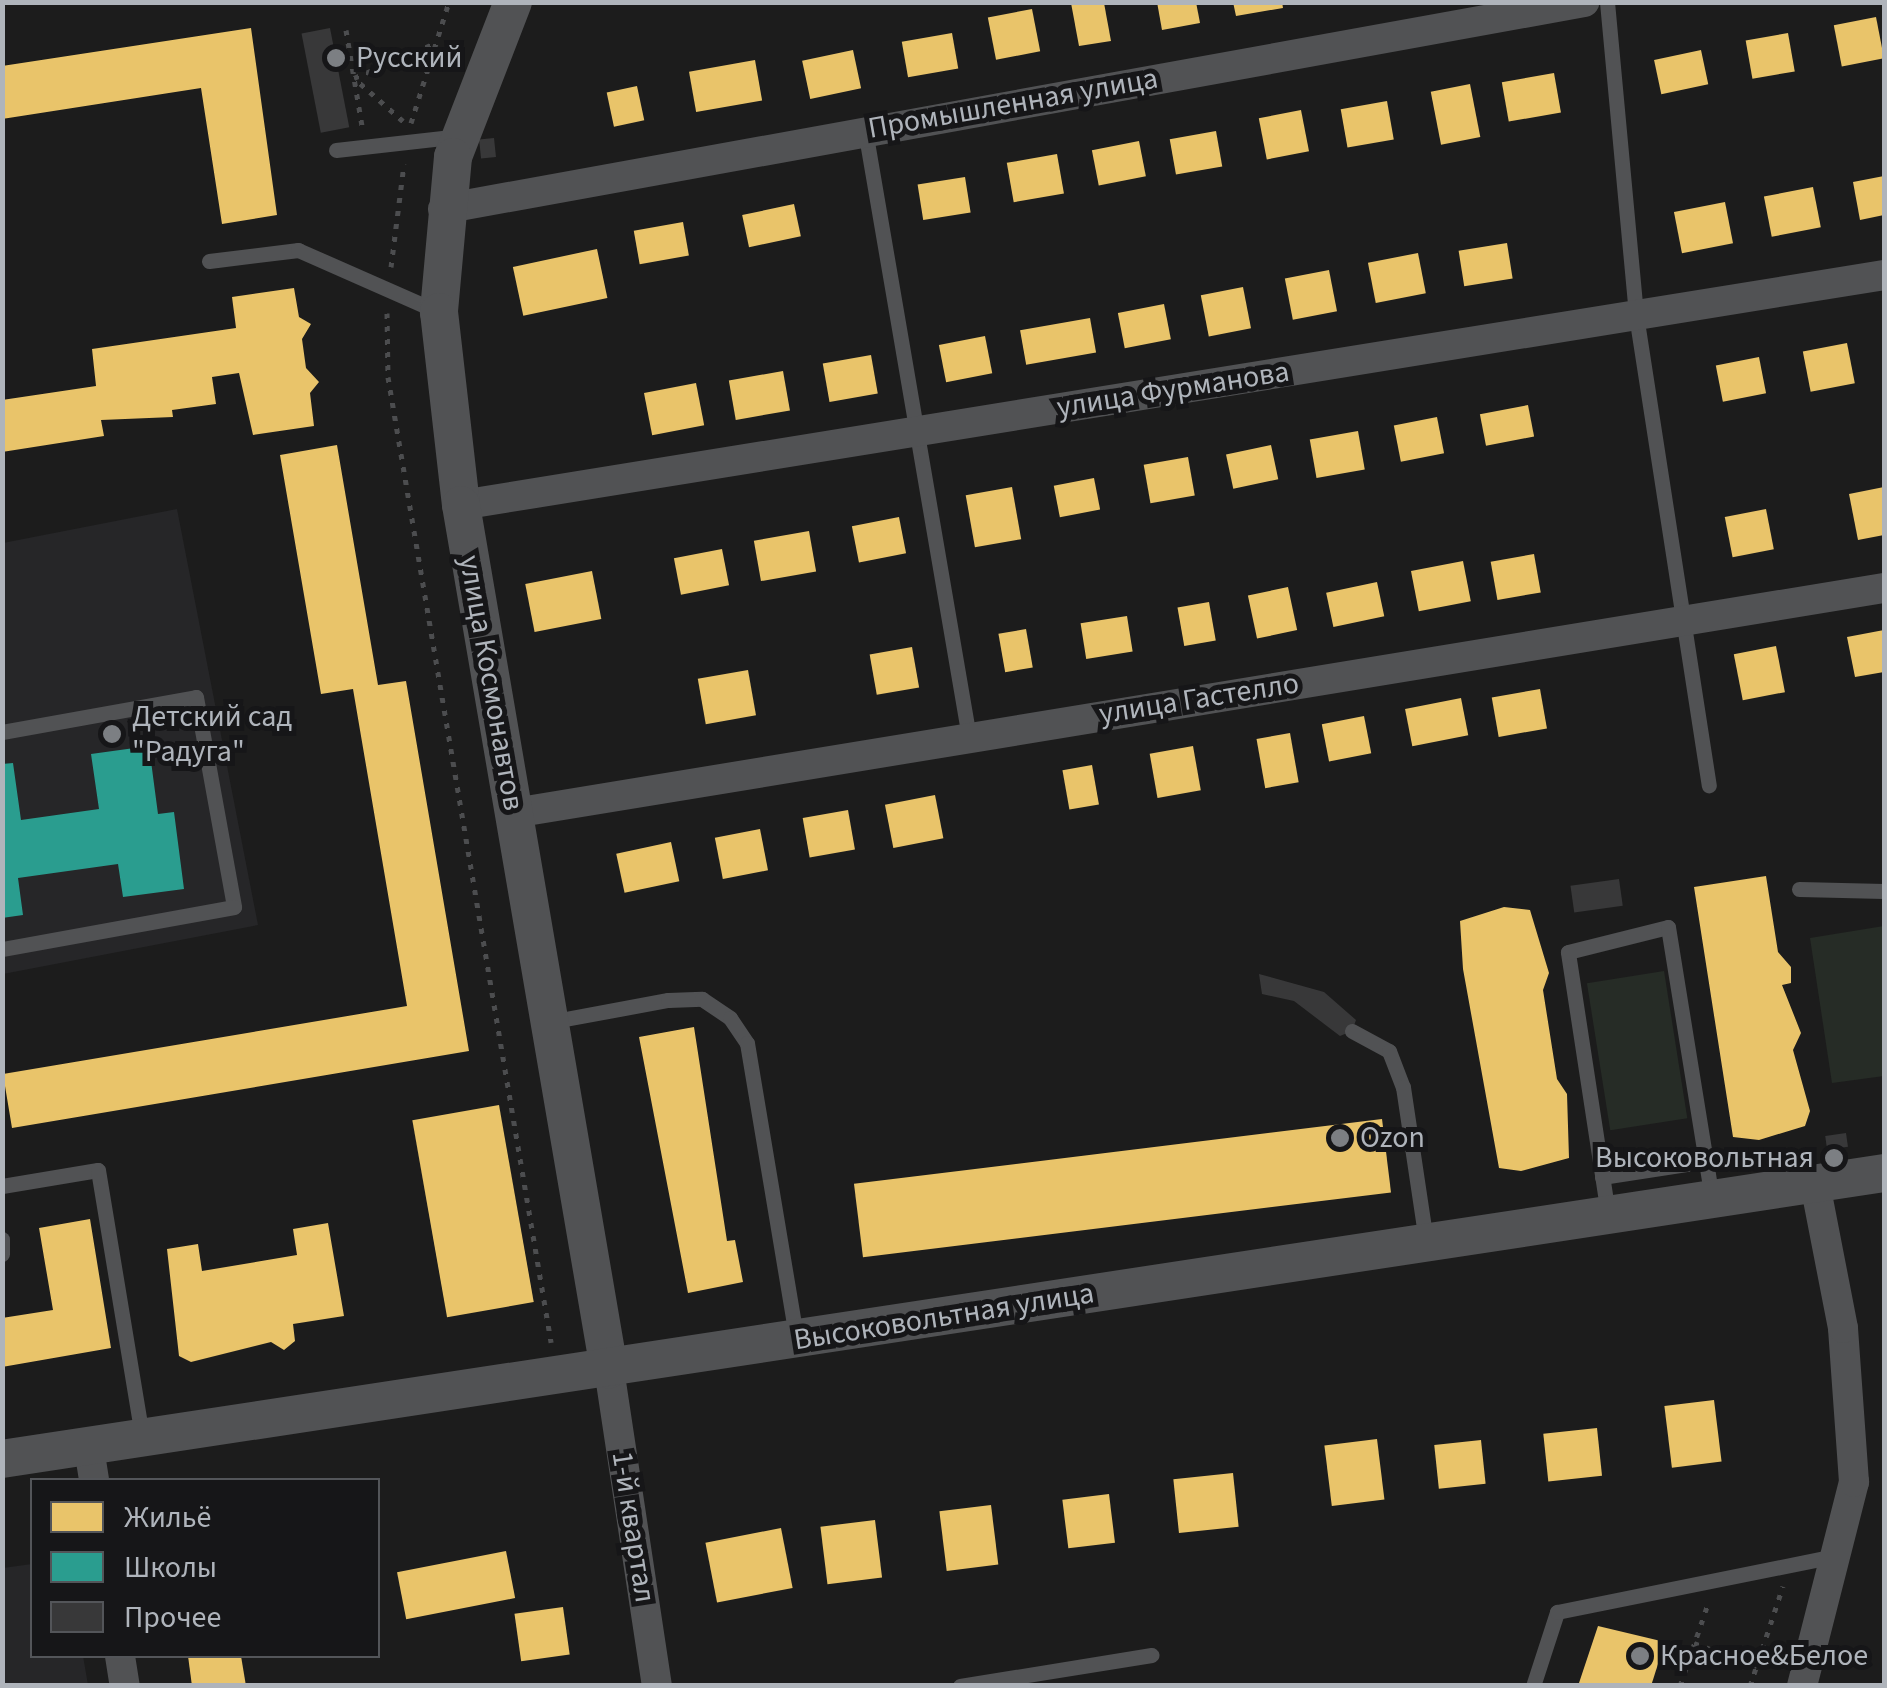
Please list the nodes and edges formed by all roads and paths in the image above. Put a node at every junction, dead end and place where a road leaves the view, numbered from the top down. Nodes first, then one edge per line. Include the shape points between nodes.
1 (513, 2) edge
2 (1584, 2) edge
3 (1606, 2) edge
4 (346, 30) dead end
5 (433, 44) dead end
6 (354, 78) junction
7 (410, 128) dead end
8 (864, 130) junction
9 (460, 136) junction
10 (365, 145) junction
11 (336, 150) dead end
12 (444, 210) junction
13 (208, 261) dead end
14 (1884, 275) edge
15 (440, 312) junction
16 (1636, 315) junction
17 (919, 431) junction
18 (460, 505) junction
19 (1884, 588) edge
20 (1679, 619) junction
21 (2, 732) edge
22 (969, 738) junction
23 (1709, 785) dead end
24 (514, 813) junction
25 (1799, 889) dead end
26 (1884, 891) edge
27 (2, 948) edge
28 (549, 1022) junction
29 (1352, 1031) dead end
30 (1706, 1160) junction
31 (1884, 1173) edge
32 (1602, 1177) junction
33 (1815, 1184) junction
34 (2, 1186) edge
35 (1712, 1200) junction
36 (1608, 1216) junction
37 (2, 1239) edge
38 (1426, 1241) junction
39 (2, 1254) edge
40 (797, 1340) junction
41 (608, 1369) junction
42 (143, 1441) junction
43 (2, 1459) edge
44 (92, 1464) edge
45 (1838, 1555) junction
46 (1790, 1564) junction
47 (1716, 1580) junction
48 (1694, 1644) junction
49 (1152, 1655) dead end
50 (120, 1658) edge
51 (1757, 1666) junction
52 (125, 1686) edge
53 (657, 1686) edge
54 (960, 1686) edge
55 (1533, 1686) edge
56 (1680, 1686) edge
57 (1750, 1686) edge
58 (1802, 1686) edge

1 - 9 street, улица Космонавтов
2 - 8 street, Промышленная улица
3 - 16 lane
4 - 6 path
5 - 6 path
6 - 7 path
6 - 10 path
8 - 12 street, Промышленная улица
8 - 17 lane
9 - 10 lane
9 - 12 street, улица Космонавтов
10 - 11 lane
12 - 15 street, улица Космонавтов
13 - 15 lane via 298,250
14 - 16 street, улица Фурманова
15 - 18 street, улица Космонавтов
16 - 17 street, улица Фурманова
16 - 20 lane
17 - 18 street, улица Фурманова
17 - 22 lane
18 - 24 street, улица Космонавтов
19 - 20 street, улица Гастелло
20 - 22 street, улица Гастелло
20 - 23 lane
21 - 27 lane via 196,697 234,907
22 - 24 street, улица Гастелло
24 - 28 street, улица Космонавтов
25 - 26 lane
28 - 40 lane via 702,999 730,1018 747,1043
28 - 41 street, улица Космонавтов
29 - 38 lane via 1389,1051 1403,1087
30 - 32 lane
30 - 32 lane via 1668,927 1568,952
30 - 35 lane
31 - 33 street, Высоковольтная улица
32 - 36 lane
33 - 35 street, Высоковольтная улица
33 - 45 street via 1843,1328 1854,1482
34 - 42 lane via 98,1170
35 - 36 street, Высоковольтная улица
36 - 38 street, Высоковольтная улица
37 - 39 lane
38 - 40 street, Высоковольтная улица
40 - 41 street, Высоковольтная улица
41 - 42 street, Высоковольтная улица
41 - 53 street, 1-й квартал
42 - 44 street, Высоковольтная улица
43 - 44 street, Высоковольтная улица
45 - 46 lane
45 - 58 street
46 - 47 lane
46 - 51 path
47 - 48 path
47 - 55 lane via 1557,1612
48 - 51 path
48 - 56 path
49 - 54 lane
50 - 52 street
51 - 57 path

